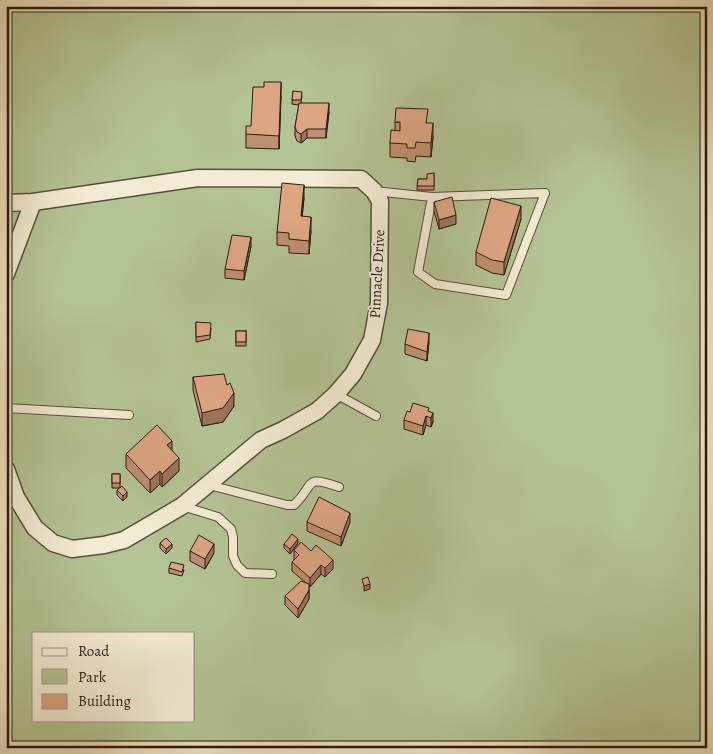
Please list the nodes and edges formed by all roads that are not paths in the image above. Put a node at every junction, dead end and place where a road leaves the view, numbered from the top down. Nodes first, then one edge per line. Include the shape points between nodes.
1 (374, 191) junction
2 (432, 198) junction
3 (33, 202) junction
4 (6, 203) edge
5 (6, 274) edge
6 (336, 394) junction
7 (6, 408) edge
8 (129, 415) dead end
9 (376, 416) dead end
10 (6, 469) edge
11 (207, 484) junction
12 (339, 487) dead end
13 (182, 506) junction
14 (272, 574) dead end

1 - 2 lane
1 - 3 street via 361,179 198,178
1 - 6 street, Pinnacle Drive via 380,201 380,236 374,330 372,340 353,374
2 - 2 lane via 546,193 506,295 435,284 418,272
3 - 4 street
3 - 5 street
6 - 9 lane
6 - 11 street, Pinnacle Drive via 317,411 261,440
7 - 8 lane
10 - 13 street, Pinnacle Drive via 16,497 35,528 53,544 72,549 124,540
11 - 12 lane via 287,505 294,505 313,482 322,481
11 - 13 street, Pinnacle Drive
13 - 14 lane via 218,517 231,529 233,556 245,573

